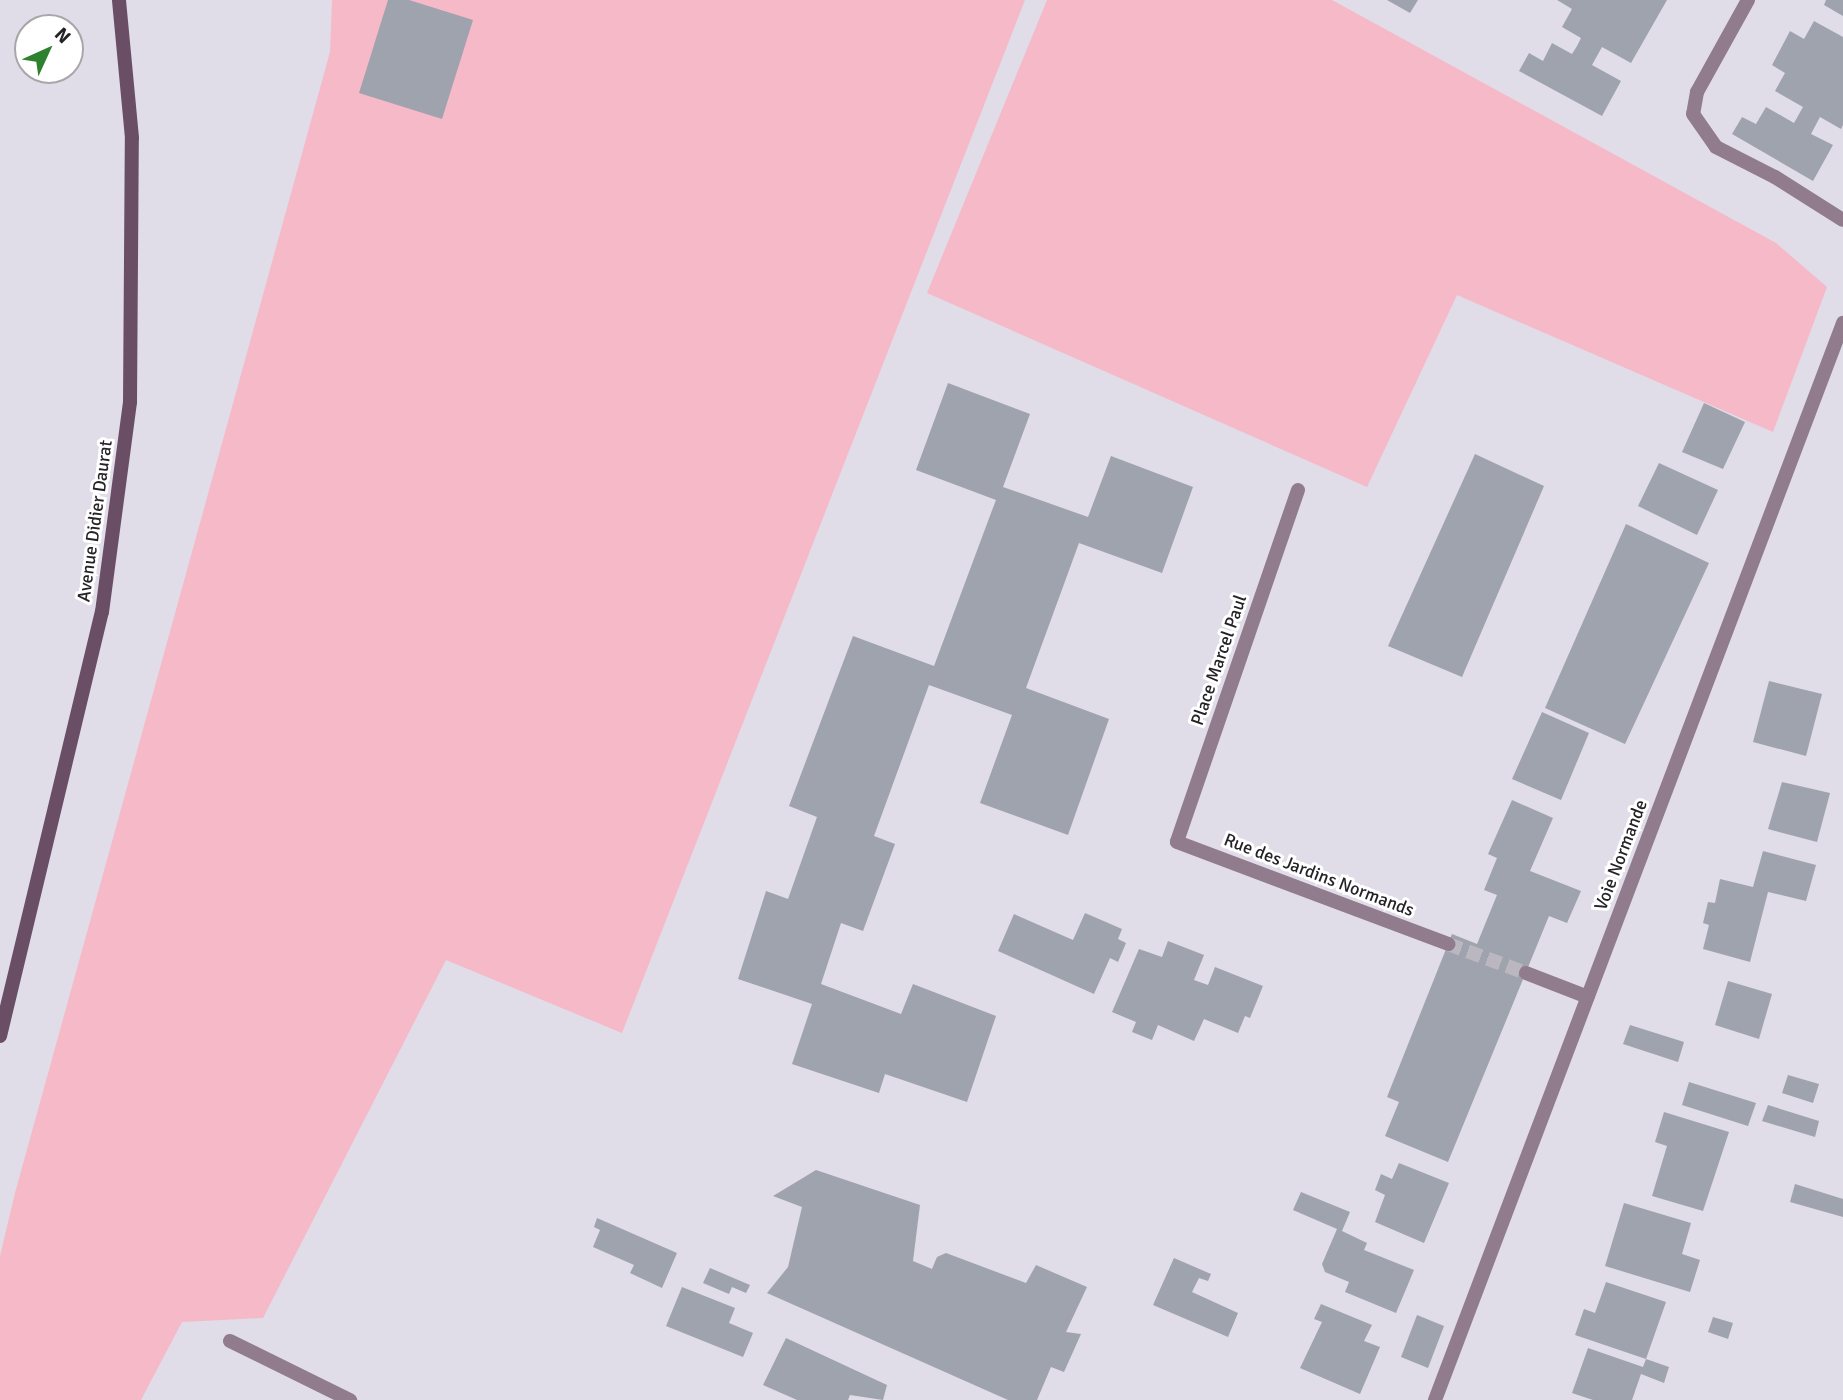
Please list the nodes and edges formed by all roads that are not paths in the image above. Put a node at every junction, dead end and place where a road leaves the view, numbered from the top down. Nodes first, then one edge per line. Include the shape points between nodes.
1 (119, 0) edge
2 (1748, 0) edge
3 (1843, 220) edge
4 (1843, 323) edge
5 (1298, 491) dead end
6 (1177, 842) joint
7 (1448, 944) tunnel mouth
8 (1526, 973) tunnel mouth
9 (1588, 997) junction
10 (0, 1036) edge
11 (230, 1340) dead end
12 (350, 1400) edge
13 (1435, 1400) edge

1 - 10 main road, Avenue Didier Daurat via 132,138 130,402 102,612
2 - 3 street via 1698,92 1693,114 1716,147 1776,177
4 - 9 street, Voie Normande
5 - 6 street, Place Marcel Paul
6 - 7 street, Rue des Jardins Normands
8 - 9 street
9 - 13 street, Voie Normande
11 - 12 street

